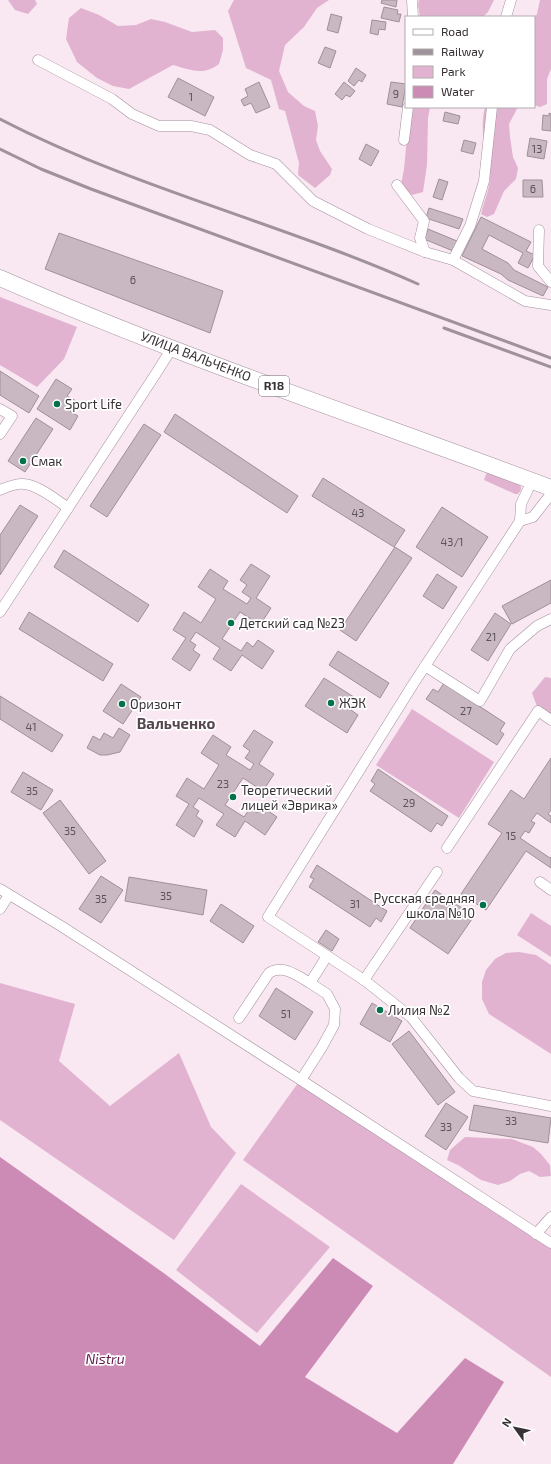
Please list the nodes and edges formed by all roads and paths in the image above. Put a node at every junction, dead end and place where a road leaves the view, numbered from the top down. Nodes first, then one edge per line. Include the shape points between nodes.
1 (412, 0) edge
2 (511, 0) edge
3 (413, 16) edge
4 (506, 16) edge
5 (38, 60) dead end
6 (408, 108) edge
7 (492, 108) edge
8 (404, 140) dead end
9 (397, 185) dead end
10 (539, 230) dead end
11 (426, 252) junction
12 (453, 260) junction
13 (0, 278) edge
14 (551, 282) edge
15 (551, 305) edge
16 (172, 348) junction
17 (0, 408) edge
18 (0, 434) edge
19 (532, 481) junction
20 (551, 488) edge
21 (0, 490) edge
22 (551, 494) edge
23 (68, 508) junction
24 (520, 521) junction
25 (0, 612) edge
26 (551, 619) edge
27 (425, 666) junction
28 (551, 720) edge
29 (447, 848) dead end
30 (437, 872) dead end
31 (540, 882) dead end
32 (551, 890) edge
33 (4, 892) edge
34 (0, 909) edge
35 (327, 956) junction
36 (364, 980) junction
37 (310, 984) junction
38 (239, 1018) dead end
39 (301, 1080) junction
40 (551, 1106) edge
41 (551, 1217) edge
42 (536, 1234) junction
43 (551, 1243) edge

1 - 3 street
2 - 4 street
5 - 11 street via 112,99 132,114 159,126 191,126 210,130 250,155 276,164 313,201 368,229
6 - 8 street
7 - 12 street via 484,181 470,226
9 - 11 street via 424,221 420,238
10 - 14 street via 538,266
11 - 12 street
12 - 15 street via 525,301
13 - 16 main road, УЛИЦА ВАЛЬЧЕНКО / R18
16 - 19 main road, УЛИЦА ВАЛЬЧЕНКО / R18
16 - 23 street
17 - 18 street via 12,416
19 - 20 main road, УЛИЦА ВАЛЬЧЕНКО / R18
19 - 24 street via 521,504
21 - 23 street via 24,484 38,489
22 - 24 street via 533,517
23 - 25 street
24 - 27 street
26 - 27 street via 537,626 510,649 480,701
27 - 35 street via 268,917
28 - 29 street via 538,711
30 - 36 street
31 - 32 street
33 - 34 street
33 - 39 street
35 - 36 street
35 - 37 street
36 - 40 street via 412,1017 458,1078 473,1091
37 - 38 street via 290,972 274,970 269,973
37 - 39 street via 327,994 335,1009 334,1025
39 - 42 street
41 - 42 street
42 - 43 street

